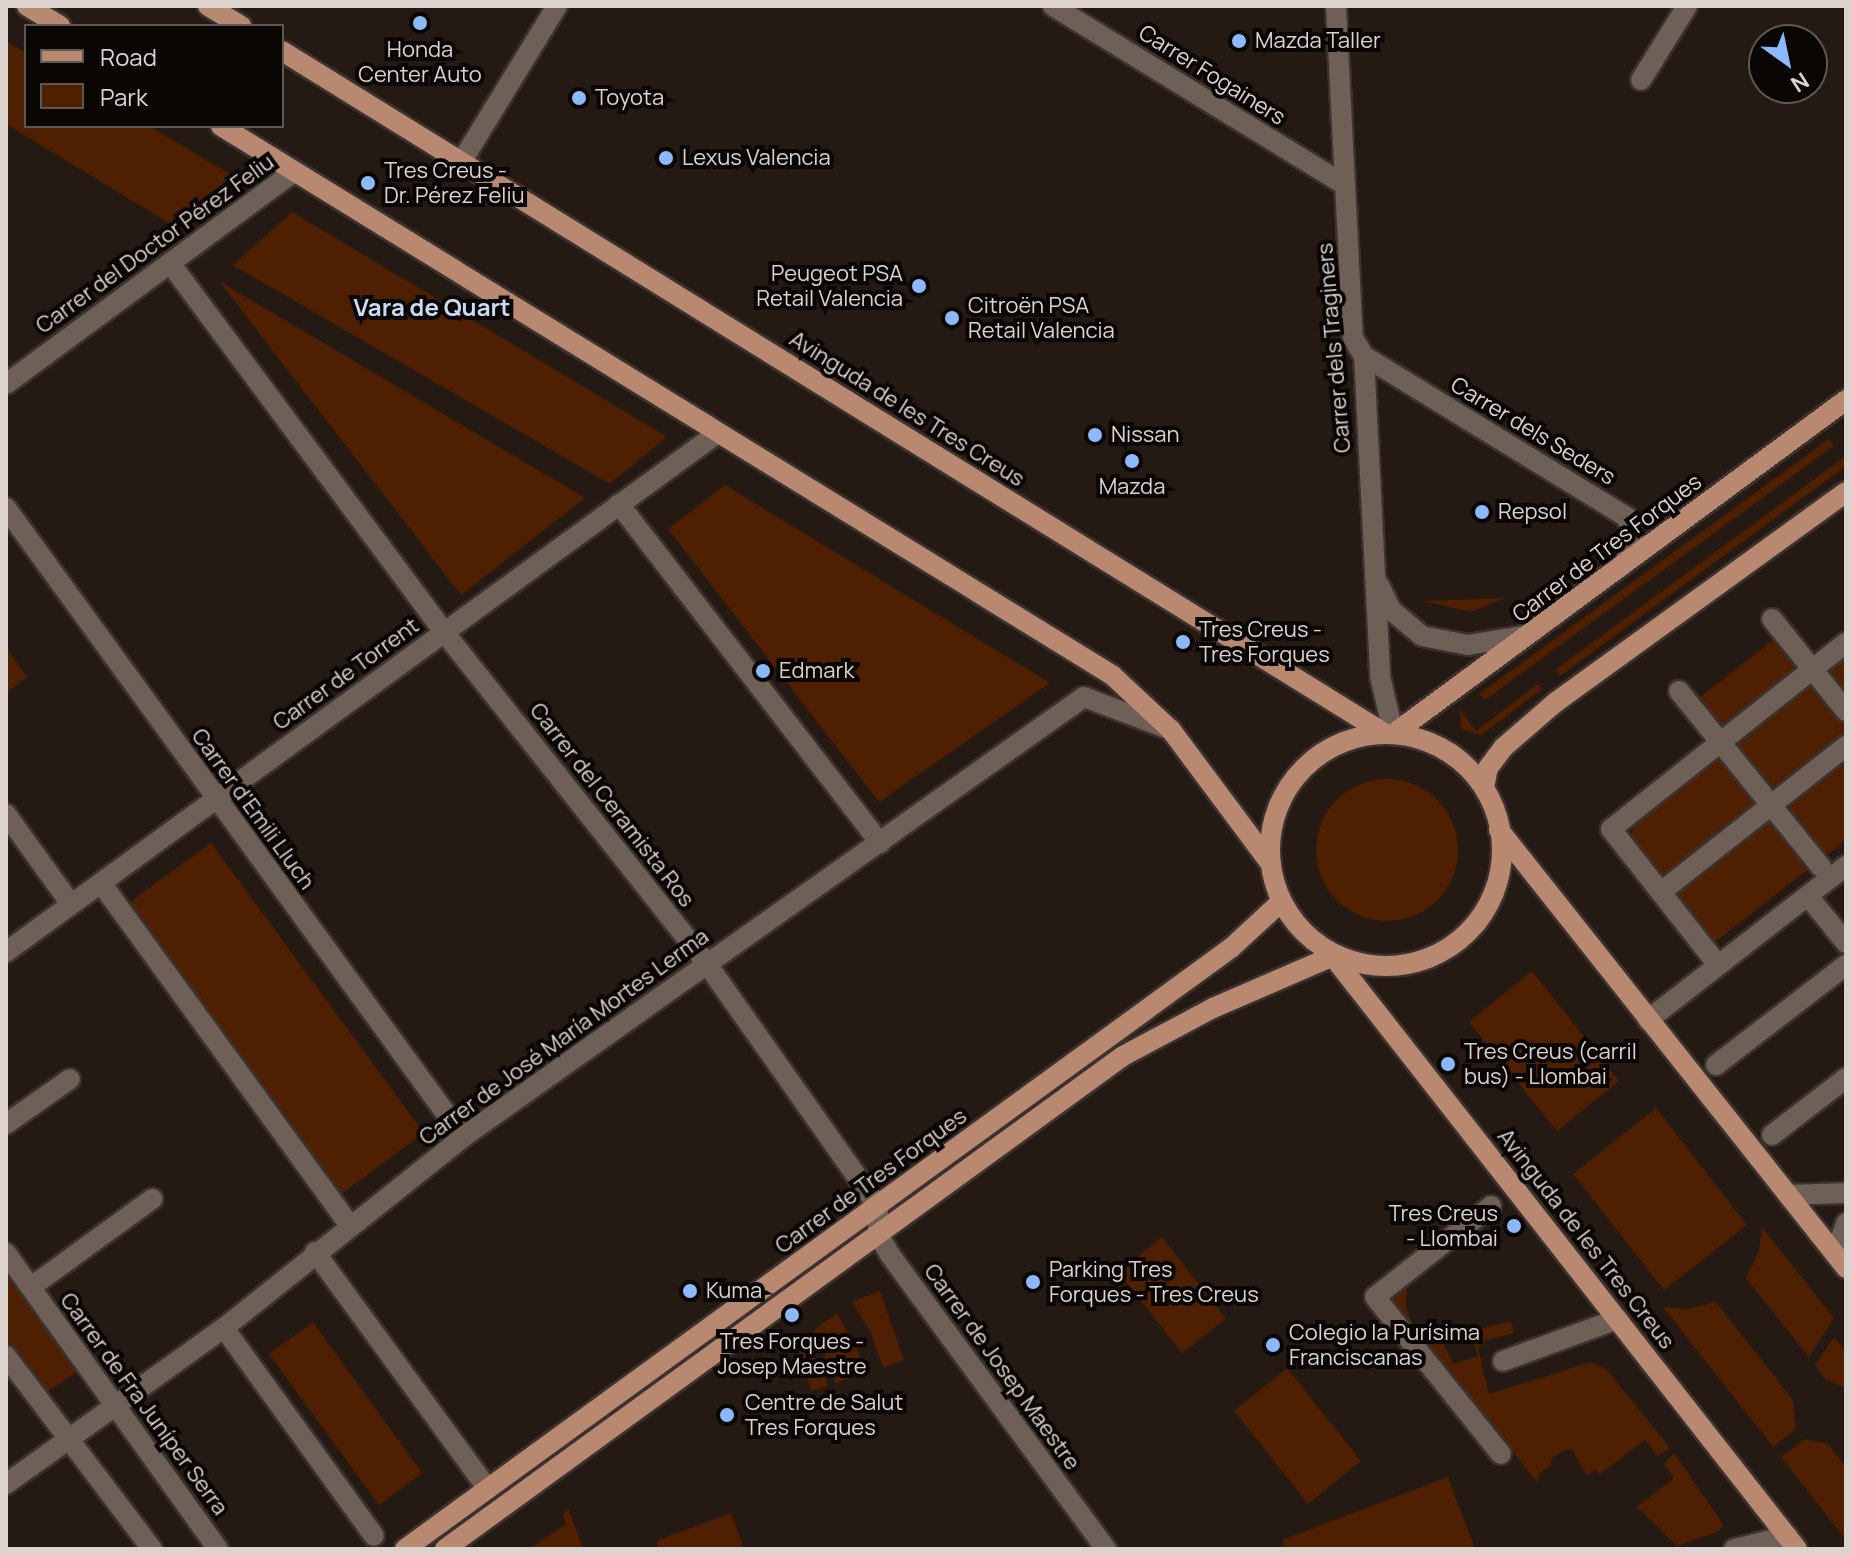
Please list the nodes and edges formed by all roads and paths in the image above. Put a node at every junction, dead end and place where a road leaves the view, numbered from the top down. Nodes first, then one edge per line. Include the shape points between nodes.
1 (27, 6) edge
2 (208, 6) edge
3 (557, 6) edge
4 (1053, 6) edge
5 (1336, 6) edge
6 (1687, 6) edge
7 (57, 24) edge
8 (238, 24) edge
9 (284, 52) edge
10 (1641, 80) dead end
11 (224, 128) edge
12 (462, 161) junction
13 (294, 172) junction
14 (1345, 185) junction
15 (170, 263) junction
16 (1364, 356) junction
17 (6, 384) edge
18 (1846, 400) edge
19 (715, 435) junction
20 (1846, 492) edge
21 (619, 504) junction
22 (6, 508) edge
23 (1373, 563) junction
24 (1620, 568) junction
25 (1772, 619) dead end
26 (1545, 625) junction
27 (444, 632) junction
28 (1846, 643) edge
29 (1813, 669) junction
30 (1679, 691) dead end
31 (1846, 711) edge
32 (1171, 730) junction
33 (1391, 732) junction
34 (1720, 742) junction
35 (1846, 746) edge
36 (1484, 788) junction
37 (216, 799) junction
38 (1771, 805) junction
39 (6, 814) edge
40 (1499, 830) junction
41 (880, 843) junction
42 (1271, 864) junction
43 (1846, 866) edge
44 (1821, 867) dead end
45 (101, 883) junction
46 (1661, 892) junction
47 (1808, 896) junction
48 (1281, 902) junction
49 (71, 904) junction
50 (1846, 943) edge
51 (6, 952) edge
52 (1333, 958) junction
53 (707, 964) junction
54 (1718, 965) junction
55 (1846, 965) edge
56 (1648, 1020) junction
57 (1716, 1065) dead end
58 (1846, 1078) edge
59 (70, 1079) dead end
60 (6, 1124) edge
61 (1772, 1135) dead end
62 (463, 1137) junction
63 (1846, 1193) edge
64 (1788, 1195) junction
65 (152, 1199) dead end
66 (878, 1206) junction
67 (1491, 1206) dead end
68 (1846, 1223) edge
69 (349, 1224) junction
70 (878, 1234) junction
71 (315, 1252) junction
72 (6, 1253) edge
73 (1841, 1261) edge
74 (31, 1287) junction
75 (1618, 1319) junction
76 (224, 1328) junction
77 (6, 1356) edge
78 (1503, 1361) dead end
79 (116, 1405) junction
80 (67, 1440) junction
81 (1501, 1454) dead end
82 (6, 1484) edge
83 (488, 1489) junction
84 (374, 1536) dead end
85 (1792, 1543) edge
86 (152, 1549) edge
87 (218, 1549) edge
88 (405, 1549) edge
89 (445, 1549) edge
90 (1106, 1549) edge
91 (1734, 1549) edge

1 - 7 main road
2 - 8 main road
3 - 12 street
4 - 14 street, Carrer Fogainers
5 - 14 street, Carrer dels Traginers
6 - 10 street
9 - 12 main road, Avinguda de les Tres Creus
11 - 13 main road
12 - 33 main road, Avinguda de les Tres Creus
13 - 15 street, Carrer del Doctor Pérez Feliu
13 - 19 main road
14 - 16 street, Carrer dels Traginers via 1353,338
15 - 17 street, Carrer del Doctor Pérez Feliu
15 - 27 street
16 - 23 street, Carrer dels Traginers
16 - 24 street, Carrer dels Seders via 1627,517 1635,545
18 - 24 main road, Carrer de Tres Forques
19 - 21 street, Carrer de Torrent
19 - 32 main road via 1112,675
20 - 36 main road via 1556,702 1504,747 1488,768
21 - 27 street, Carrer de Torrent
21 - 41 street
22 - 37 street, Carrer d'Emili Lluch
23 - 26 street via 1391,610 1422,636 1494,644
23 - 33 street, Carrer dels Traginers via 1380,676
24 - 26 main road, Carrer de Tres Forques
25 - 29 street
26 - 33 main road, Carrer de Tres Forques
27 - 37 street, Carrer de Torrent
27 - 53 street, Carrer del Ceramista Ros
28 - 29 street
29 - 31 street
29 - 34 street
30 - 34 street
32 - 41 street, Carrer de José María Mortes Lerma via 1084,697
32 - 42 main road
33 - 36 main road via 1441,747
33 - 42 main road via 1336,745 1299,776 1273,829
34 - 38 street
34 - 46 street via 1611,829
35 - 38 street
36 - 40 main road
37 - 45 street, Carrer de Torrent
37 - 62 street, Carrer d'Emili Lluch
38 - 44 street
38 - 46 street
39 - 49 street
40 - 52 main road via 1498,877 1467,933 1439,954 1408,965 1382,967
40 - 56 main road
41 - 53 street, Carrer de José María Mortes Lerma
42 - 48 main road
43 - 47 street
45 - 49 street, Carrer de Torrent
45 - 69 street
46 - 54 street
47 - 50 street
47 - 54 street
48 - 52 main road via 1299,929
48 - 66 main road, Carrer de Tres Forques via 1231,948
49 - 51 street, Carrer de Torrent
52 - 70 main road via 1199,1015 1123,1056
52 - 75 main road, Avinguda de les Tres Creus
53 - 62 street, Carrer de José María Mortes Lerma
53 - 66 street, Carrer del Ceramista Ros
54 - 56 street
55 - 57 street
56 - 64 main road
58 - 61 street
59 - 60 street
62 - 69 street, Carrer de José María Mortes Lerma
63 - 64 street
64 - 73 main road
65 - 74 street, Carrer de Fra Juníper Serra
66 - 70 street
66 - 83 main road, Carrer de Tres Forques
67 - 81 street via 1375,1297
68 - 73 street
69 - 71 street, Carrer de José María Mortes Lerma
70 - 89 main road
70 - 90 street, Carrer de Josep Maestre
71 - 76 street, Carrer de José María Mortes Lerma
71 - 83 street
72 - 74 street, Carrer de Fra Juníper Serra
74 - 79 street, Carrer de Fra Juníper Serra
75 - 78 street
75 - 85 main road, Avinguda de les Tres Creus
76 - 79 street, Carrer de José María Mortes Lerma
76 - 84 street
77 - 80 street
79 - 80 street, Carrer de José María Mortes Lerma
79 - 87 street, Carrer de Fra Juníper Serra
80 - 82 street, Carrer de José María Mortes Lerma
80 - 86 street
83 - 88 main road, Carrer de Tres Forques
85 - 91 street

